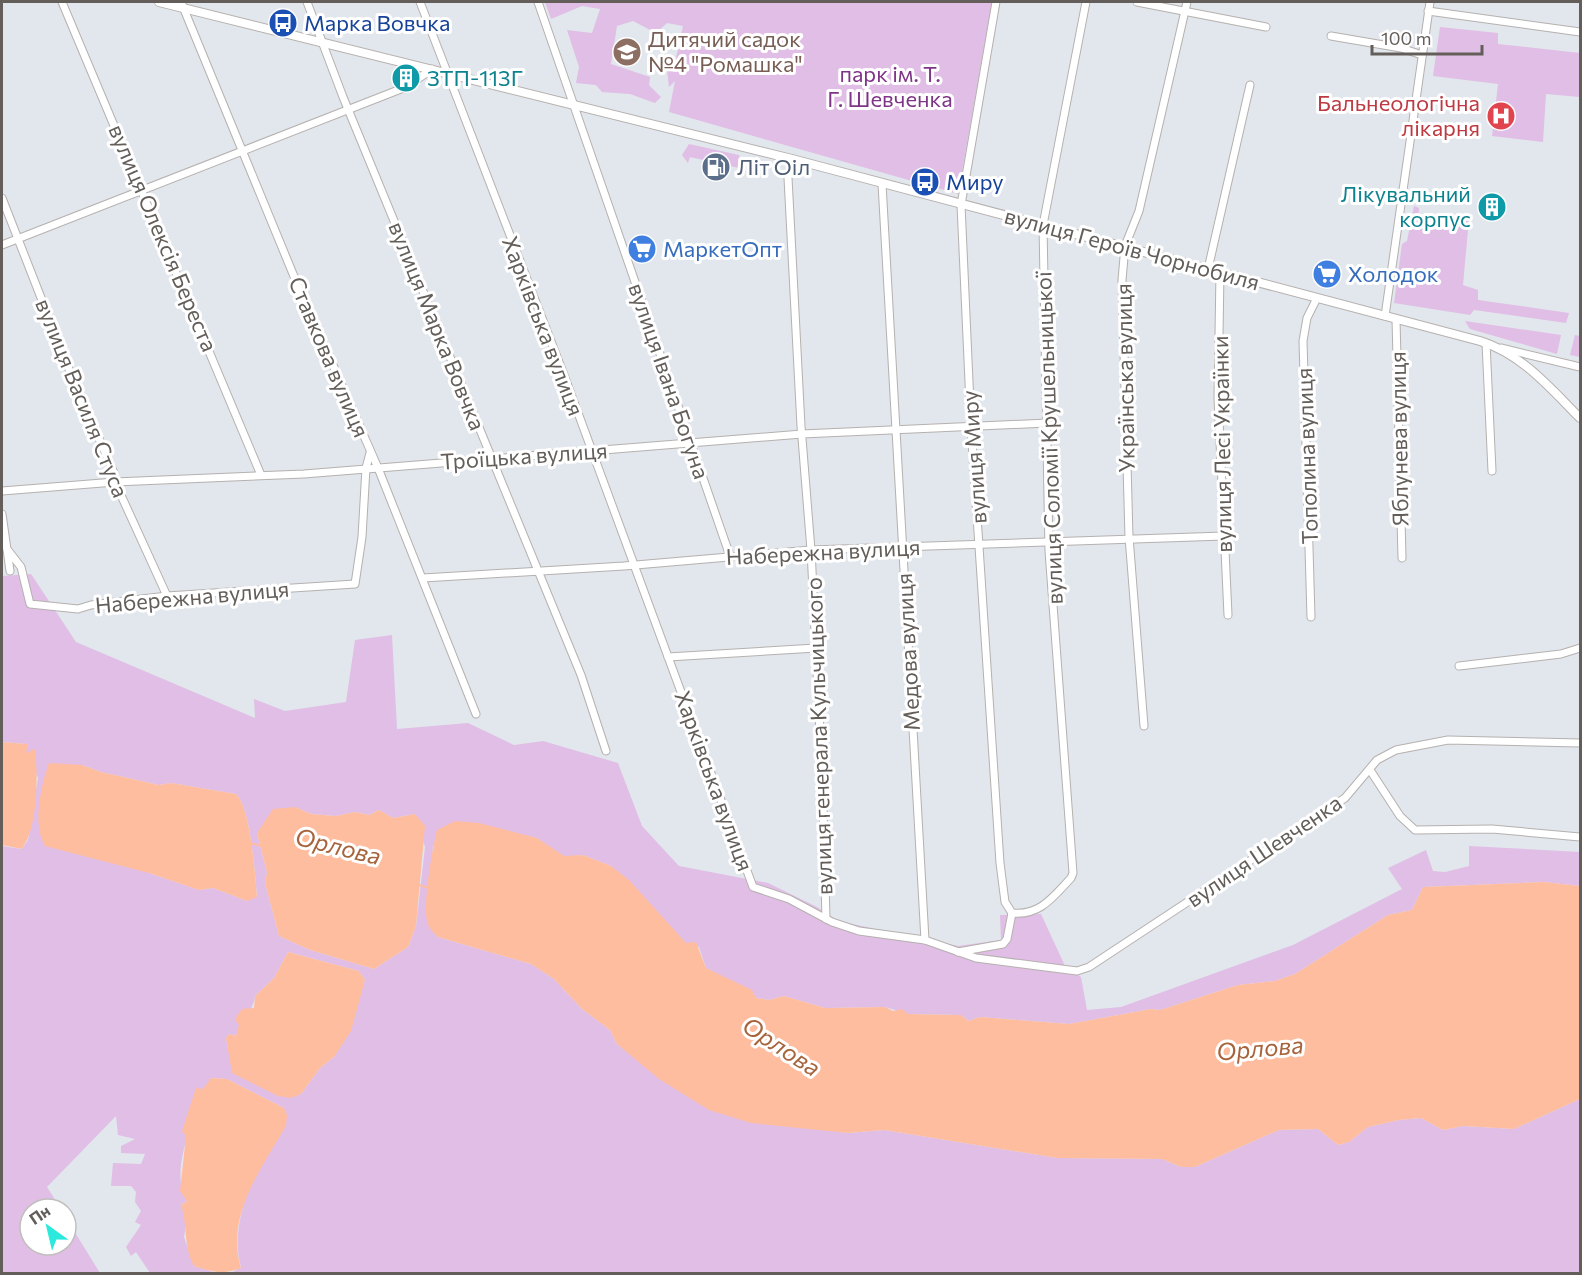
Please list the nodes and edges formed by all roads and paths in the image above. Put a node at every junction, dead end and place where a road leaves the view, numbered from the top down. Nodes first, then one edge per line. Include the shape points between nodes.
1 (62, 2) edge
2 (159, 2) edge
3 (307, 2) edge
4 (420, 2) edge
5 (538, 2) edge
6 (996, 2) edge
7 (1086, 2) edge
8 (1137, 2) edge
9 (1187, 2) edge
10 (1430, 2) edge
11 (182, 5) edge
12 (1185, 10) junction
13 (1428, 11) junction
14 (1266, 27) dead end
15 (1581, 32) edge
16 (1331, 36) dead end
17 (321, 41) junction
18 (1422, 54) junction
19 (432, 69) junction
20 (447, 73) junction
21 (1250, 85) dead end
22 (573, 105) junction
23 (349, 110) junction
24 (242, 151) junction
25 (792, 159) junction
26 (882, 184) junction
27 (143, 189) junction
28 (2, 198) edge
29 (961, 205) junction
30 (1043, 225) junction
31 (18, 239) junction
32 (2, 245) edge
33 (1125, 246) junction
34 (1209, 269) junction
35 (1220, 272) junction
36 (1317, 298) junction
37 (1384, 316) junction
38 (1396, 319) junction
39 (1486, 343) junction
40 (1499, 347) junction
41 (1581, 367) edge
42 (1581, 418) edge
43 (1047, 423) junction
44 (970, 426) junction
45 (897, 429) junction
46 (802, 434) junction
47 (690, 442) junction
48 (590, 451) junction
49 (370, 453) junction
50 (492, 458) junction
51 (366, 468) junction
52 (378, 468) junction
53 (1492, 471) dead end
54 (261, 475) junction
55 (115, 482) junction
56 (2, 491) edge
57 (2, 514) edge
58 (1224, 536) junction
59 (1129, 537) junction
60 (1049, 540) junction
61 (980, 545) junction
62 (902, 546) junction
63 (7, 549) junction
64 (811, 549) junction
65 (730, 556) junction
66 (1402, 558) dead end
67 (634, 565) junction
68 (10, 571) dead end
69 (538, 571) junction
70 (423, 578) junction
71 (167, 596) junction
72 (1228, 615) dead end
73 (1311, 617) dead end
74 (816, 648) junction
75 (1581, 648) edge
76 (668, 657) junction
77 (1459, 666) dead end
78 (476, 714) dead end
79 (1144, 726) dead end
80 (1581, 743) edge
81 (606, 751) dead end
82 (1370, 770) junction
83 (1581, 837) edge
84 (1012, 913) junction
85 (826, 919) junction
86 (925, 940) junction
87 (955, 952) junction

1 - 27 street, вулиця Олексія Береста
2 - 11 street, вулиця Героїв Чорнобиля
3 - 17 street, вулиця Марка Вовчка
4 - 20 street, Харківська вулиця
5 - 22 street, вулиця Івана Богуна
6 - 29 street, вулиця Миру
7 - 30 street, вулиця Соломії Крушельницької
8 - 12 street
9 - 12 street, Українська вулиця
10 - 13 street
11 - 17 street, вулиця Героїв Чорнобиля
11 - 24 street, Ставкова вулиця
12 - 14 street
12 - 33 street, Українська вулиця via 1139,211
13 - 15 street
13 - 18 street
16 - 18 street
17 - 19 street, вулиця Героїв Чорнобиля
17 - 23 street, вулиця Марка Вовчка
18 - 37 street
19 - 20 street, вулиця Героїв Чорнобиля
19 - 23 street via 406,87
20 - 22 street, вулиця Героїв Чорнобиля
20 - 48 street, Харківська вулиця
21 - 34 street
22 - 25 street, вулиця Героїв Чорнобиля
22 - 47 street, вулиця Івана Богуна
23 - 24 street
23 - 50 street, вулиця Марка Вовчка
24 - 27 street
24 - 49 street, Ставкова вулиця
25 - 26 street, вулиця Героїв Чорнобиля
25 - 46 street, вулиця генерала Кульчицького via 788,178
26 - 29 street, вулиця Героїв Чорнобиля
26 - 45 street, Медова вулиця
27 - 31 street
27 - 54 street, вулиця Олексія Береста
28 - 31 street, вулиця Василя Стуса
29 - 30 street, вулиця Героїв Чорнобиля
29 - 44 street, вулиця Миру
30 - 33 street, вулиця Героїв Чорнобиля
30 - 43 street, вулиця Соломії Крушельницької
31 - 32 street
31 - 55 street, вулиця Василя Стуса
33 - 34 street, вулиця Героїв Чорнобиля
33 - 59 street, Українська вулиця via 1122,280
34 - 35 street, вулиця Героїв Чорнобиля
35 - 36 street, вулиця Героїв Чорнобиля
35 - 58 street, вулиця Лесі Українки via 1218,398
36 - 37 street, вулиця Героїв Чорнобиля
36 - 73 street, Тополина вулиця via 1307,318 1303,341
37 - 38 street, вулиця Героїв Чорнобиля
38 - 39 street, вулиця Героїв Чорнобиля
38 - 66 street, Яблунева вулиця
39 - 40 street, вулиця Героїв Чорнобиля
39 - 53 street
40 - 41 street, вулиця Героїв Чорнобиля
40 - 42 street via 1538,376
43 - 44 street, Троїцька вулиця
43 - 60 street, вулиця Соломії Крушельницької
44 - 45 street, Троїцька вулиця
44 - 61 street, вулиця Миру
45 - 46 street, Троїцька вулиця
45 - 62 street, Медова вулиця
46 - 47 street, Троїцька вулиця
46 - 64 street, вулиця генерала Кульчицького
47 - 48 street, Троїцька вулиця
47 - 65 street, вулиця Івана Богуна
48 - 50 street, Троїцька вулиця
48 - 67 street, Харківська вулиця
49 - 51 street
49 - 52 street, Ставкова вулиця
50 - 52 street, Троїцька вулиця
50 - 69 street, вулиця Марка Вовчка
51 - 52 street, Троїцька вулиця
51 - 54 street, Троїцька вулиця
51 - 71 street, Набережна вулиця via 355,584
52 - 70 street, Ставкова вулиця
54 - 55 street, Троїцька вулиця
55 - 56 street, Троїцька вулиця
55 - 71 street, вулиця Василя Стуса
57 - 63 street
58 - 59 street, Набережна вулиця
58 - 72 street, вулиця Лесі Українки
59 - 60 street, Набережна вулиця
59 - 79 street, Українська вулиця
60 - 61 street, Набережна вулиця
60 - 84 street, вулиця Соломії Крушельницької via 1074,863 1071,878 1035,912
61 - 62 street, Набережна вулиця
61 - 84 street, вулиця Миру via 1000,863 1005,902
62 - 64 street, Набережна вулиця
62 - 86 street, Медова вулиця
63 - 68 street
63 - 71 street, Набережна вулиця via 21,567 30,604 78,609 91,604
64 - 65 street, Набережна вулиця
64 - 74 street, вулиця генерала Кульчицького
65 - 67 street, Набережна вулиця
67 - 69 street, Набережна вулиця
67 - 76 street, Харківська вулиця
69 - 70 street, Набережна вулиця
69 - 81 street, вулиця Марка Вовчка via 581,675
70 - 78 street, Ставкова вулиця
74 - 76 street
74 - 85 street, вулиця генерала Кульчицького
75 - 77 street via 1561,654
76 - 85 street, Харківська вулиця via 753,887 789,899
80 - 82 street, вулиця Шевченка via 1448,740 1386,753
82 - 83 street via 1400,816 1415,830 1492,829
82 - 87 street, вулиця Шевченка via 1345,798 1089,967 1065,971
84 - 87 street via 1003,944
85 - 86 street via 860,931
86 - 87 street

